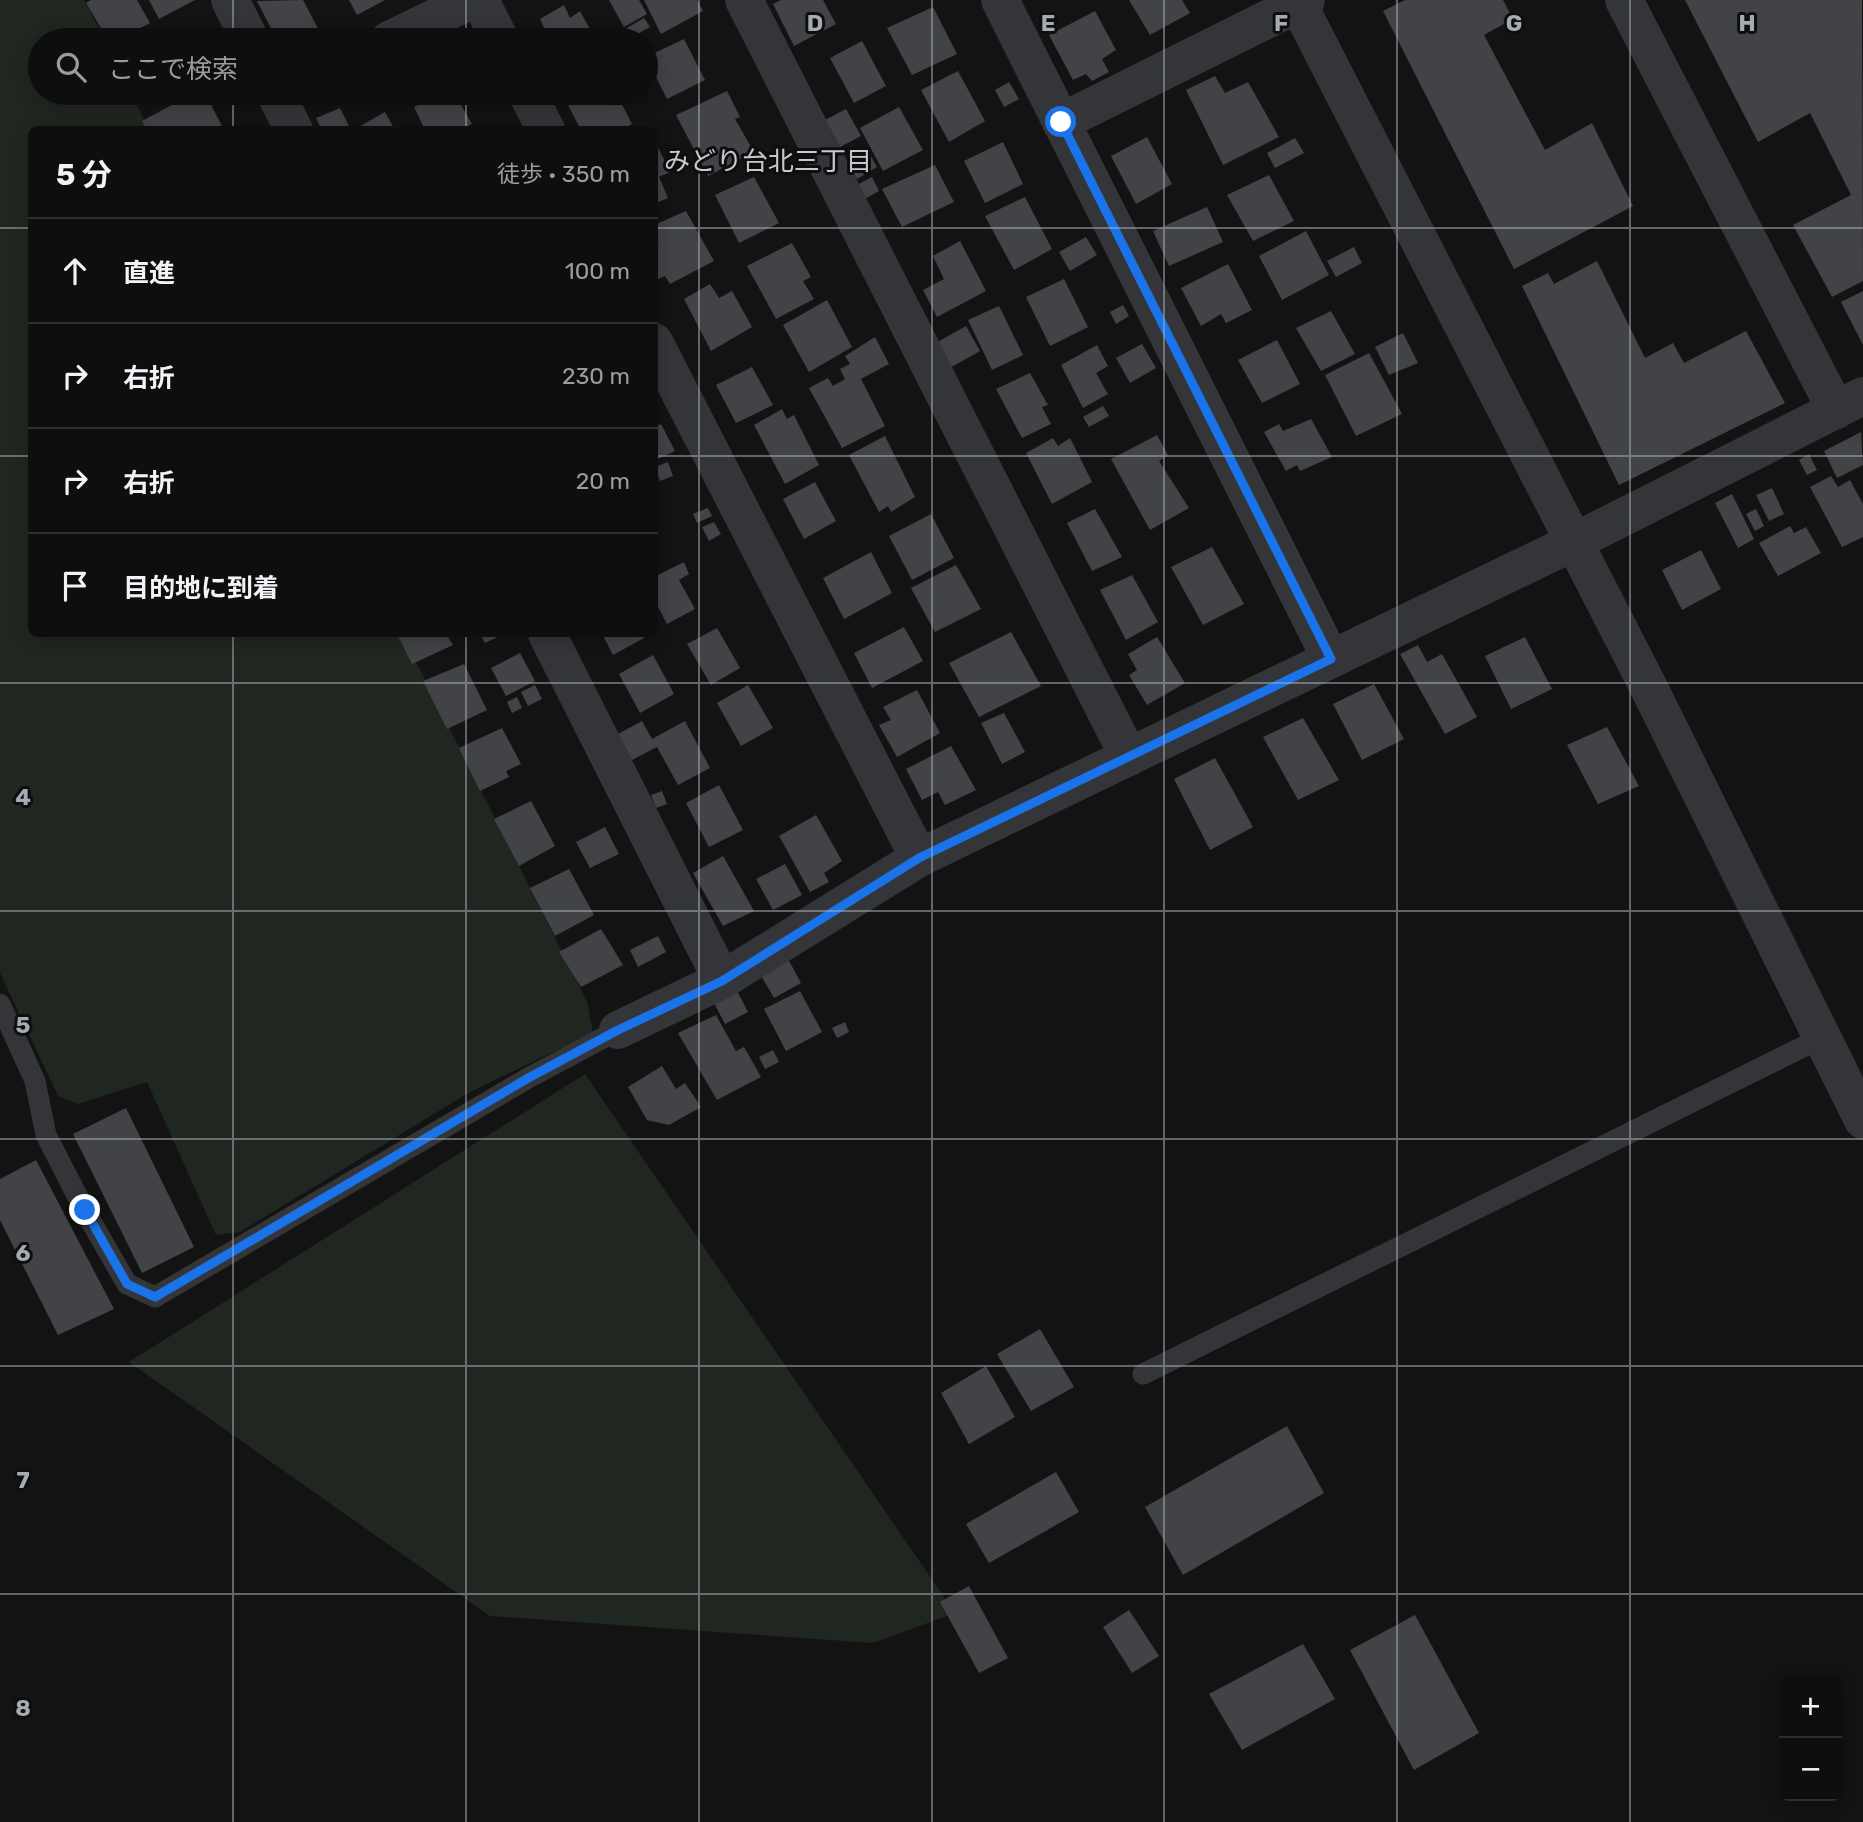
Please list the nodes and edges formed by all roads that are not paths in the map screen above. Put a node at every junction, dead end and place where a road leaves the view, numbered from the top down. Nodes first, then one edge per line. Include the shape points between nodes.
1 (230, 0) edge
2 (472, 0) edge
3 (480, 0) edge
4 (744, 0) edge
5 (1000, 0) edge
6 (1624, 0) edge
7 (1300, 1) edge
8 (244, 28) edge
9 (414, 28) edge
10 (494, 28) edge
11 (283, 105) edge
12 (533, 105) edge
13 (1061, 122) junction
14 (292, 126) edge
15 (544, 126) edge
16 (658, 350) edge
17 (1850, 403) edge
18 (1574, 542) junction
19 (549, 637) edge
20 (1331, 659) junction
21 (1129, 757) junction
22 (919, 858) junction
23 (722, 981) junction
24 (0, 1004) edge
25 (618, 1030) joint
26 (1821, 1038) junction
27 (1863, 1120) edge
28 (1143, 1374) dead end

1 - 8 street
2 - 9 street
3 - 10 street
4 - 21 street
5 - 13 street
6 - 17 street
7 - 13 street
7 - 18 street
11 - 14 street
12 - 15 street
13 - 20 street
16 - 22 street
17 - 18 street
18 - 20 street
18 - 26 street
19 - 23 street
20 - 21 street
21 - 22 street
22 - 23 street
23 - 25 street
24 - 25 lane via 35,1081 46,1135 85,1210 127,1284 155,1297
26 - 27 street
26 - 28 lane

